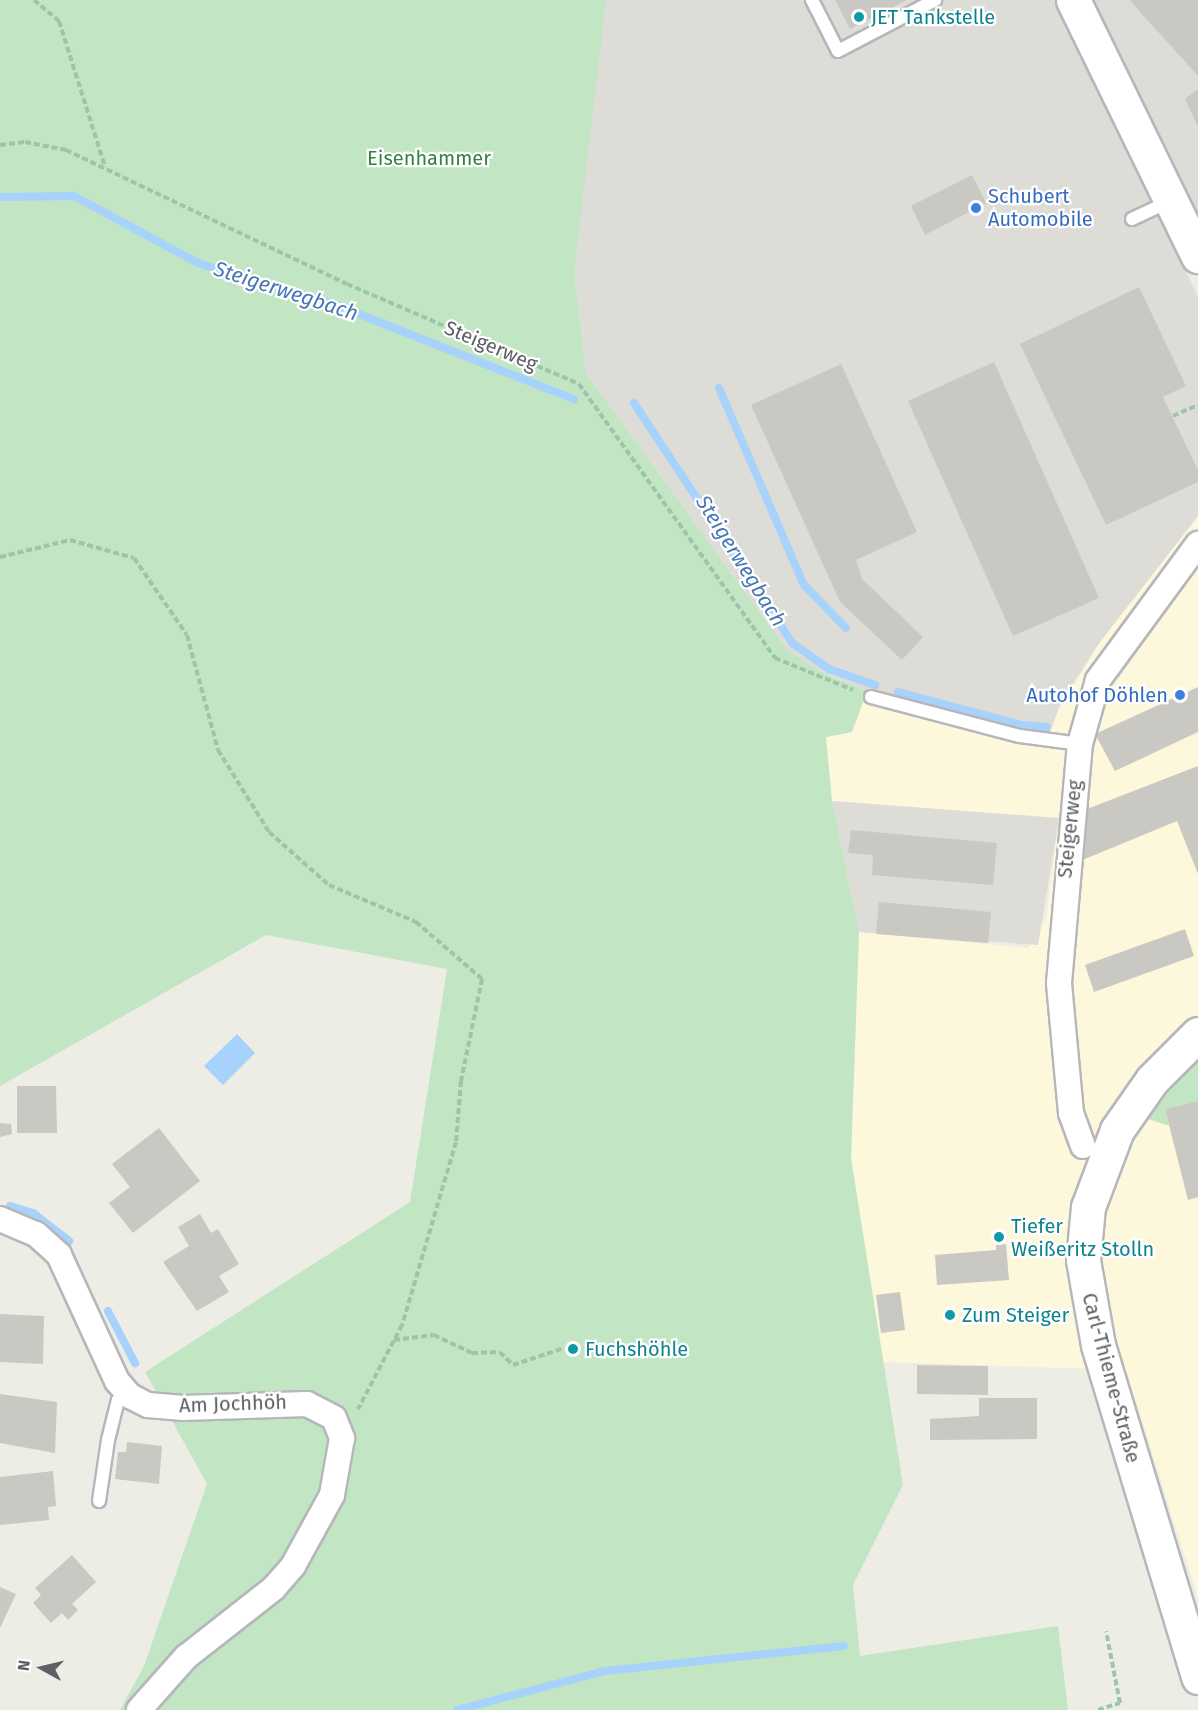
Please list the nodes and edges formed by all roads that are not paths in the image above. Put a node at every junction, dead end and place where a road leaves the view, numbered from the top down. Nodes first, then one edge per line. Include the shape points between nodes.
1 (812, 0) edge
2 (904, 0) edge
3 (1073, 0) edge
4 (932, 1) edge
5 (910, 13) junction
6 (1171, 200) junction
7 (1132, 219) dead end
8 (1198, 256) edge
9 (1198, 544) edge
10 (871, 697) road end
11 (1080, 744) junction
12 (1198, 1034) edge
13 (1083, 1146) joint
14 (1098, 1174) junction
15 (0, 1219) edge
16 (127, 1392) junction
17 (99, 1501) dead end
18 (1198, 1677) edge
19 (140, 1710) edge

1 - 5 lane via 838,51
2 - 5 lane
3 - 6 main road
4 - 5 lane
6 - 7 lane
6 - 8 main road
9 - 11 street, Steigerweg via 1112,658 1087,711
10 - 11 lane via 1020,736
11 - 13 street, Steigerweg via 1059,983 1071,1113
12 - 14 main road, Carl-Thieme-Straße via 1152,1080 1117,1130
13 - 14 lane
14 - 18 main road, Carl-Thieme-Straße via 1083,1260 1087,1305
15 - 16 street, Am Jochhöh via 36,1234 59,1255 117,1381
16 - 17 lane via 118,1400
16 - 19 street, Am Jochhöh via 148,1405 183,1408 307,1404 334,1419 342,1438 332,1495 293,1566 274,1588 186,1657

